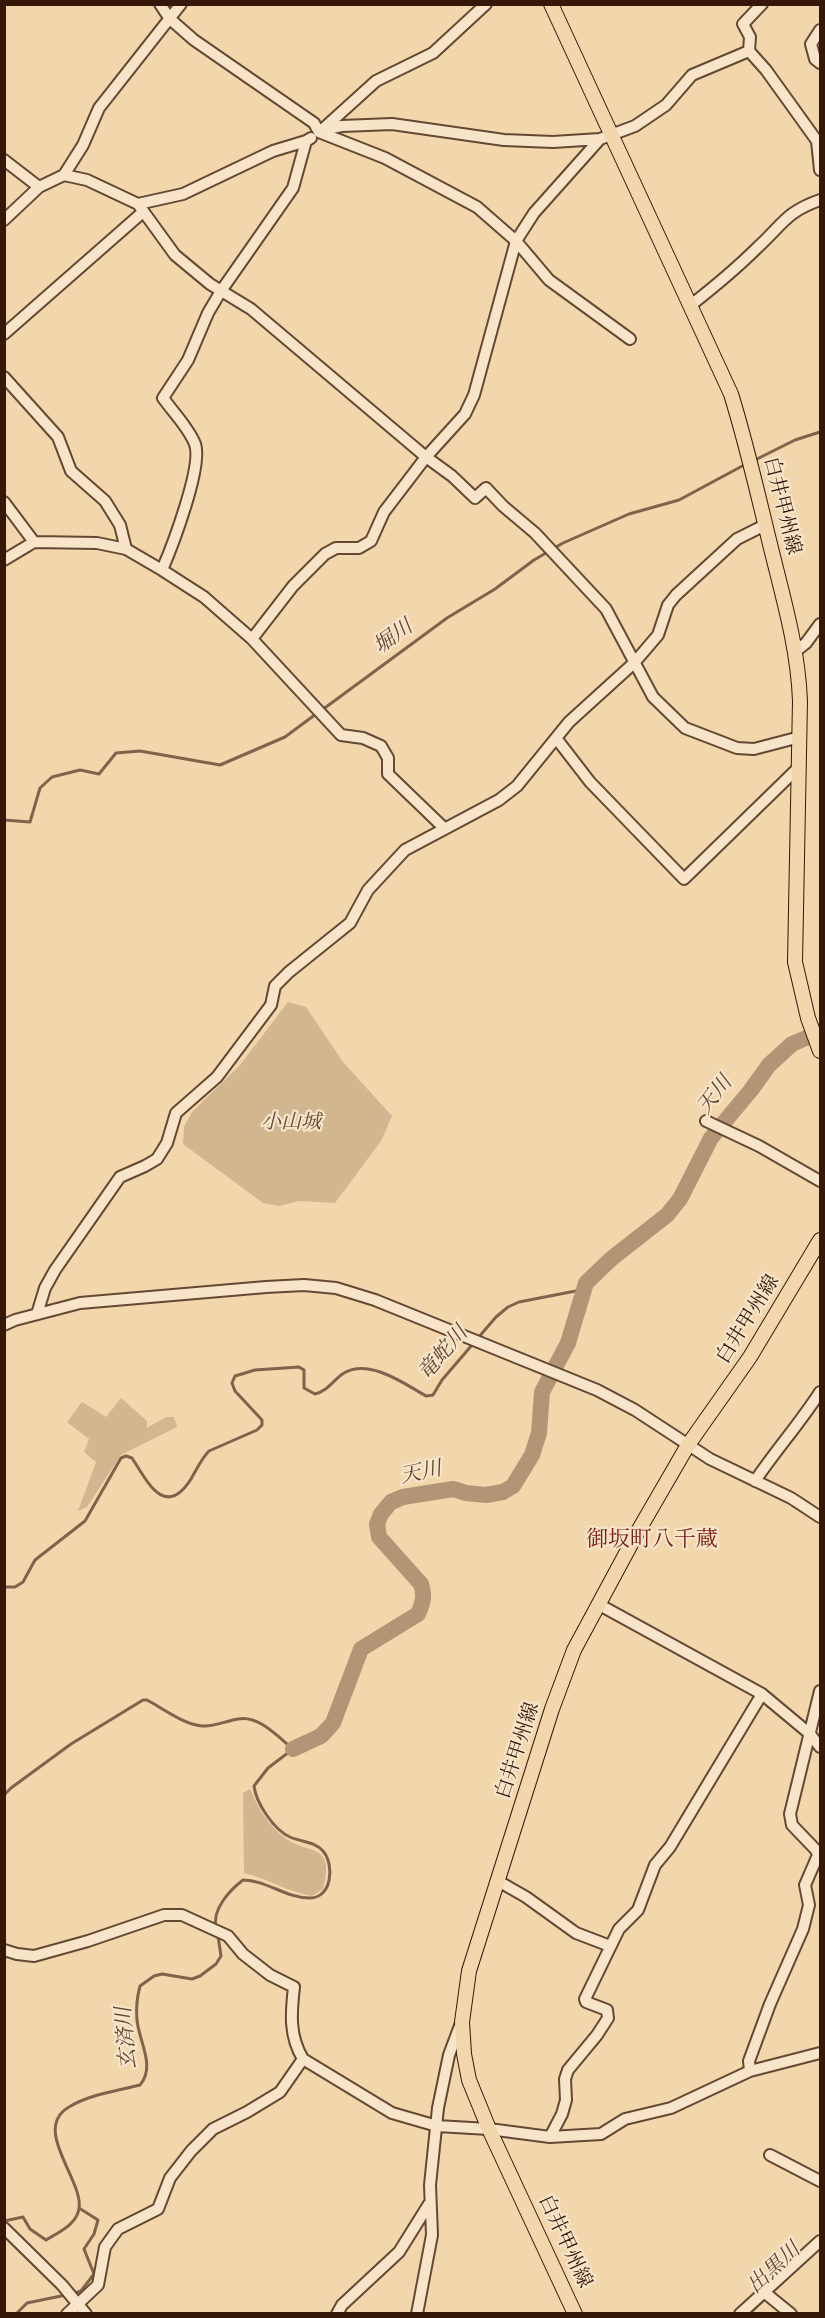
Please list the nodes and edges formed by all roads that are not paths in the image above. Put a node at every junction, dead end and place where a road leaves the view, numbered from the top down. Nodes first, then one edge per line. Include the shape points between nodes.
1 (160, 4) edge
2 (181, 4) edge
3 (486, 4) edge
4 (551, 4) edge
5 (762, 4) edge
6 (170, 19) junction
7 (820, 30) edge
8 (749, 51) junction
9 (820, 63) edge
10 (320, 131) junction
11 (606, 137) junction
12 (306, 141) junction
13 (4, 160) edge
14 (820, 170) edge
15 (64, 175) junction
16 (39, 187) junction
17 (820, 200) edge
18 (141, 208) junction
19 (4, 220) edge
20 (516, 241) junction
21 (221, 291) junction
22 (691, 305) junction
23 (4, 334) edge
24 (630, 339) dead end
25 (4, 377) edge
26 (426, 457) junction
27 (4, 502) edge
28 (765, 525) junction
29 (34, 542) junction
30 (126, 549) junction
31 (4, 560) edge
32 (162, 570) junction
33 (820, 624) edge
34 (252, 639) junction
35 (796, 651) junction
36 (634, 663) junction
37 (556, 738) junction
38 (800, 738) junction
39 (798, 768) junction
40 (444, 828) junction
41 (820, 1052) edge
42 (706, 1121) dead end
43 (820, 1181) edge
44 (820, 1240) edge
45 (37, 1314) junction
46 (4, 1325) edge
47 (820, 1392) edge
48 (688, 1445) junction
49 (755, 1481) junction
50 (820, 1517) edge
51 (598, 1604) junction
52 (820, 1691) edge
53 (762, 1694) junction
54 (810, 1734) junction
55 (820, 1747) edge
56 (498, 1881) junction
57 (610, 1947) junction
58 (4, 1950) edge
59 (462, 2022) junction
60 (820, 2054) edge
61 (303, 2059) junction
62 (750, 2071) junction
63 (437, 2126) junction
64 (489, 2129) junction
65 (550, 2137) junction
66 (770, 2155) dead end
67 (820, 2181) edge
68 (429, 2204) junction
69 (4, 2228) edge
70 (820, 2241) edge
71 (765, 2292) junction
72 (76, 2301) junction
73 (67, 2313) edge
74 (86, 2313) edge
75 (337, 2313) edge
76 (417, 2313) edge
77 (575, 2313) edge
78 (740, 2313) edge
79 (791, 2313) edge

1 - 6 street
2 - 6 street
3 - 10 street via 433,53 376,81
4 - 11 main road, 白井甲州線
5 - 8 street via 743,24 750,37
6 - 10 street
6 - 15 street via 99,108
7 - 9 street via 811,44
8 - 11 street via 692,75 666,105 635,126
8 - 14 street via 817,141
10 - 11 street via 392,124 504,140 553,142
10 - 12 street
10 - 20 street via 385,158 477,207
11 - 20 street via 534,213
11 - 22 main road, 白井甲州線
12 - 18 street via 273,151 183,194
12 - 21 street via 293,188
13 - 16 street
15 - 16 street
15 - 18 street via 87,180
16 - 19 street
17 - 22 street via 786,217 760,246
18 - 21 street via 175,255
18 - 23 street
20 - 24 street via 549,280
20 - 26 street via 474,395 465,414
21 - 26 street via 251,309
21 - 32 street via 188,360 163,398 196,447 196,460 181,524
22 - 28 main road, 白井甲州線 via 731,394
25 - 30 street via 58,437 71,471 105,501 120,525
26 - 34 street via 384,512 371,541 359,548 336,548 325,554 293,586
26 - 36 street via 475,498 486,488 551,549 606,609
27 - 29 street
28 - 35 main road, 白井甲州線
28 - 36 street via 736,539 675,595 658,635
29 - 30 street via 97,543
29 - 31 street
30 - 32 street
32 - 34 street via 204,597
33 - 35 street
34 - 40 street via 341,735 381,746 388,758 388,774
35 - 38 main road, 白井甲州線
36 - 37 street
36 - 38 street via 653,697 685,728 737,748 754,749
37 - 39 street via 590,782 684,879
37 - 40 street via 517,786 499,800
38 - 39 main road, 白井甲州線
39 - 41 main road, 白井甲州線 via 795,943 799,983
40 - 45 street via 405,850 368,890 350,923 275,986 271,1005 217,1077 176,1113 167,1143 157,1158 120,1178 55,1270
42 - 43 street
44 - 48 main road, 白井甲州線 via 750,1357
45 - 46 street
45 - 48 street via 81,1303 304,1285 336,1288 597,1390
47 - 49 street
48 - 49 street
48 - 51 main road, 白井甲州線
49 - 50 street
51 - 53 street
51 - 56 main road, 白井甲州線 via 562,1681
52 - 54 street
53 - 54 street
53 - 57 street via 670,1847 655,1865 638,1910
54 - 55 street
54 - 62 street via 790,1814 792,1825 818,1856 805,1885 810,1905 749,2061
56 - 57 street via 576,1933
56 - 59 main road, 白井甲州線 via 469,1971
57 - 65 street via 585,1999 607,2010 608,2018 568,2070 566,2100
58 - 61 street via 34,1956 164,1916 182,1915 228,1936 270,1975 294,1987 291,2027
59 - 63 street via 445,2068
59 - 64 main road, 白井甲州線 via 466,2069
60 - 62 street
61 - 63 street via 392,2113
61 - 72 street via 280,2092 213,2129 191,2151 170,2178 158,2209 118,2229 105,2247 98,2285
62 - 65 street via 671,2108 625,2120 601,2134
63 - 64 street
63 - 68 street
64 - 65 street
64 - 77 main road, 白井甲州線
66 - 67 street
68 - 75 street via 399,2252
68 - 76 street via 432,2235
69 - 72 street
70 - 71 street
71 - 78 street
71 - 79 street
72 - 73 street
72 - 74 street

